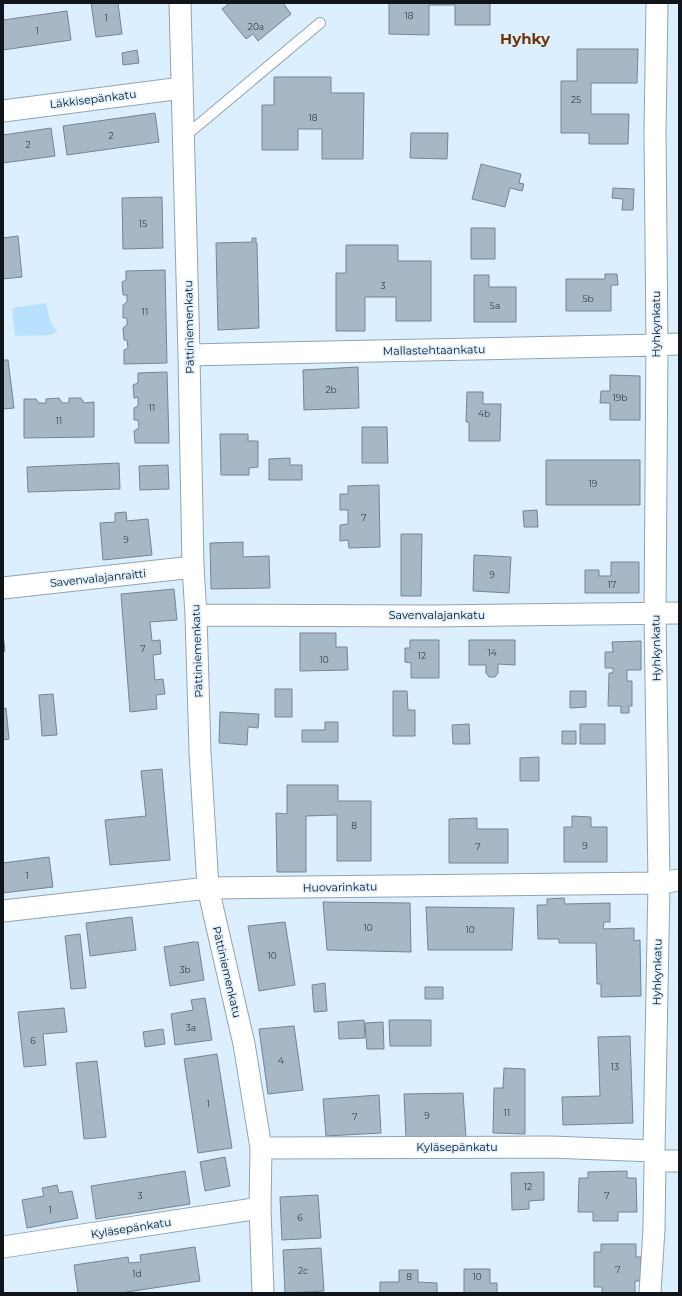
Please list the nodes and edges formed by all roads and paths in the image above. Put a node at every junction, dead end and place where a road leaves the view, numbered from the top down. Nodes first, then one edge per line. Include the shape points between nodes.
1 (180, 3) edge
2 (657, 3) edge
3 (320, 23) dead end
4 (182, 88) junction
5 (3, 111) edge
6 (184, 137) junction
7 (679, 344) edge
8 (657, 345) junction
9 (189, 355) junction
10 (193, 567) junction
11 (3, 588) edge
12 (655, 613) junction
13 (679, 613) edge
14 (196, 615) junction
15 (679, 880) edge
16 (659, 883) junction
17 (208, 888) junction
18 (3, 911) edge
19 (261, 1148) junction
20 (655, 1156) junction
21 (679, 1161) edge
22 (260, 1208) junction
23 (3, 1247) edge
24 (263, 1293) edge
25 (650, 1293) edge

1 - 4 street, Pättiniemenkatu
2 - 8 street, Hyhkynkatu
3 - 6 lane
4 - 5 street, Läkkisepänkatu
4 - 6 street, Pättiniemenkatu
6 - 9 street, Pättiniemenkatu
7 - 8 street, Mallastehtaankatu
8 - 9 street, Mallastehtaankatu
8 - 12 street, Hyhkynkatu
9 - 10 street, Pättiniemenkatu
10 - 11 street, Savenvalajanraitti
10 - 14 street, Pättiniemenkatu
12 - 13 street, Savenvalajankatu
12 - 14 street, Savenvalajankatu via 433,616
12 - 16 street, Hyhkynkatu
14 - 17 street, Pättiniemenkatu via 200,752
15 - 16 street, Huovarinkatu
16 - 17 street, Huovarinkatu
16 - 20 street, Hyhkynkatu
17 - 18 street, Huovarinkatu
17 - 19 street, Pättiniemenkatu via 244,1044
19 - 20 street, Kyläsepänkatu via 550,1147
19 - 22 street, Pättiniemenkatu
20 - 21 street, Kyläsepänkatu
20 - 25 street, Hyhkynkatu
22 - 23 street, Kyläsepänkatu
22 - 24 street, Pättiniemenkatu

